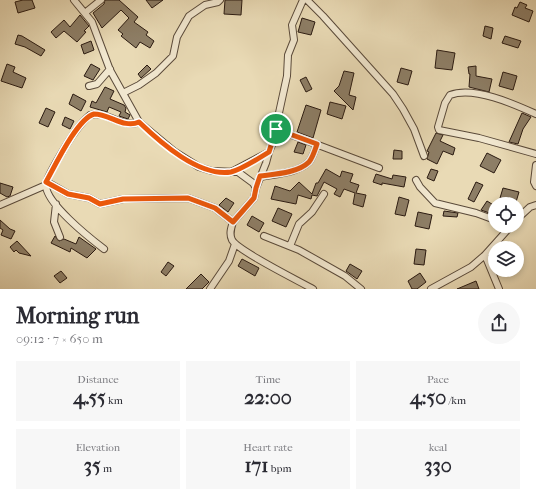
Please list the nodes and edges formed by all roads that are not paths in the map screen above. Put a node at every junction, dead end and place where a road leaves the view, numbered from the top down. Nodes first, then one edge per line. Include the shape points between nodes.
1 (74, 0) edge
2 (101, 0) edge
3 (220, 0) edge
4 (303, 0) edge
5 (307, 0) edge
6 (86, 12) junction
7 (110, 69) junction
8 (90, 86) dead end
9 (123, 93) junction
10 (536, 114) edge
11 (139, 122) junction
12 (276, 129) junction
13 (317, 144) junction
14 (269, 152) junction
15 (536, 154) edge
16 (424, 156) dead end
17 (536, 164) edge
18 (379, 168) dead end
19 (231, 172) junction
20 (260, 176) junction
21 (416, 180) dead end
22 (46, 183) junction
23 (536, 186) edge
24 (256, 188) junction
25 (324, 194) dead end
26 (56, 204) junction
27 (0, 205) edge
28 (536, 205) edge
29 (524, 213) edge
30 (488, 218) edge
31 (233, 222) junction
32 (504, 233) edge
33 (264, 236) dead end
34 (60, 237) dead end
35 (235, 244) junction
36 (290, 246) junction
37 (104, 249) dead end
38 (485, 255) junction
39 (210, 289) edge
40 (313, 289) edge
41 (362, 289) edge
42 (431, 289) edge
43 (499, 289) edge

1 - 6 street
2 - 6 street
3 - 9 street via 205,5 189,16 177,37 173,56 156,73
4 - 12 street via 292,25 294,40 288,55 287,76
5 - 16 street via 393,94 414,129
6 - 7 street
7 - 8 street via 97,84
7 - 9 street
9 - 11 street
10 - 15 street via 499,100 464,91 450,95 438,127 439,130
11 - 19 street via 199,168
11 - 22 street via 128,124 102,115 90,115 69,140
12 - 13 street
12 - 14 street
13 - 18 street
13 - 20 street via 309,162 303,166 278,174
14 - 19 street
14 - 20 street
17 - 23 street
19 - 24 street via 238,172
20 - 24 street
21 - 30 street via 435,203
22 - 26 street via 49,195
22 - 27 street
22 - 31 street via 68,194 89,198 100,204 123,199 188,198 215,208
24 - 31 street via 251,204
25 - 36 street via 312,212 301,221
26 - 34 street via 54,222
26 - 37 street
28 - 29 street
31 - 35 street via 230,235
32 - 38 street
33 - 36 street
35 - 39 street via 229,261
35 - 40 street
36 - 41 street via 345,276
38 - 42 street via 471,267
38 - 43 street

